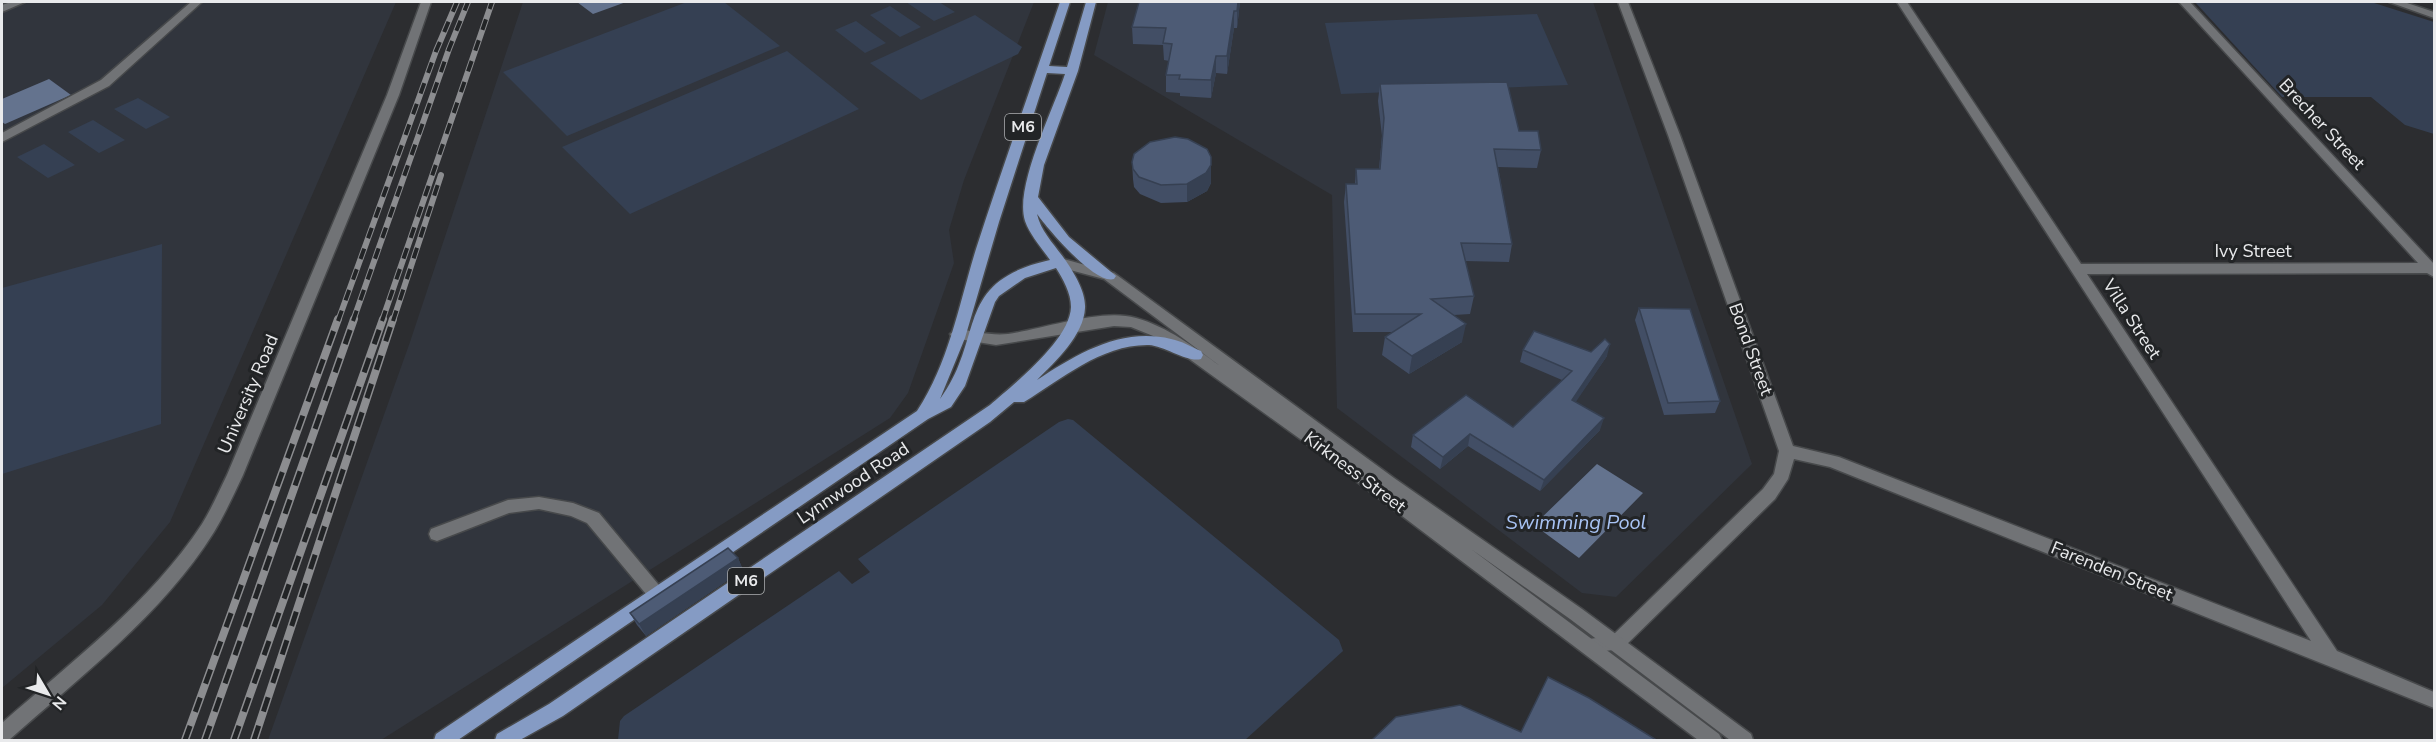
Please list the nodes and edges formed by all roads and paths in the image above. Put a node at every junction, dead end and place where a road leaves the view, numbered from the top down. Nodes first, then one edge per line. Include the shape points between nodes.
1 (20, 2) edge
2 (197, 2) edge
3 (426, 2) edge
4 (1065, 2) edge
5 (1090, 2) edge
6 (1623, 2) edge
7 (1902, 2) edge
8 (2184, 2) edge
9 (2394, 2) edge
10 (2, 9) edge
11 (2434, 15) edge
12 (1043, 69) junction
13 (1072, 71) junction
14 (2, 138) edge
15 (1031, 197) junction
16 (1060, 263) junction
17 (2076, 269) junction
18 (2433, 270) edge
19 (1109, 276) junction
20 (1072, 326) junction
21 (957, 334) junction
22 (976, 336) junction
23 (1197, 356) junction
24 (922, 415) junction
25 (985, 418) junction
26 (1787, 451) junction
27 (437, 534) dead end
28 (657, 595) junction
29 (1616, 644) junction
30 (1587, 645) junction
31 (2331, 657) junction
32 (1631, 679) junction
33 (2434, 700) edge
34 (2, 734) edge
35 (443, 741) edge
36 (504, 741) edge
37 (1712, 741) edge
38 (1744, 741) edge

1 - 10 street
2 - 14 street via 105,83
3 - 34 street, University Road via 393,95 218,511 185,558 121,628
4 - 12 main road, M6
5 - 13 main road, M6
6 - 26 street, Bond Street
7 - 17 street, Villa Street
8 - 18 street, Brecher Street
9 - 11 street
12 - 13 main road
12 - 21 main road, Lynnwood Road / M6
13 - 15 main road, Lynnwood Road / M6
15 - 16 main road, Lynnwood Road / M6 via 1029,209 1037,231
15 - 19 main road via 1064,240
16 - 19 street, Kirkness Street
16 - 20 main road, Lynnwood Road / M6 via 1076,292 1079,309
16 - 22 main road via 1018,276 994,292
17 - 18 street, Ivy Street
17 - 31 street, Villa Street
19 - 29 street, Kirkness Street
20 - 22 street, Kirkness Street via 1008,339
20 - 23 street, Kirkness Street via 1133,322 1168,336
20 - 25 main road, Lynnwood Road / M6 via 1020,389
21 - 22 street, Kirkness Street
21 - 24 main road, Lynnwood Road / M6 via 937,390
22 - 24 main road via 952,396
23 - 25 main road via 1171,344 1149,340 1116,344
23 - 30 street, Kirkness Street
24 - 28 main road, Lynnwood Road / M6
25 - 36 main road, Lynnwood Road / M6 via 556,710
26 - 29 street via 1780,481 1769,494
26 - 31 street, Farenden Street via 1833,461
27 - 28 street via 508,507 539,503 573,510 593,518
28 - 35 main road, Lynnwood Road / M6
29 - 30 street
29 - 32 street
29 - 38 street, Kirkness Street
30 - 32 street, Kirkness Street
31 - 33 street, Farenden Street
32 - 37 street, Kirkness Street

